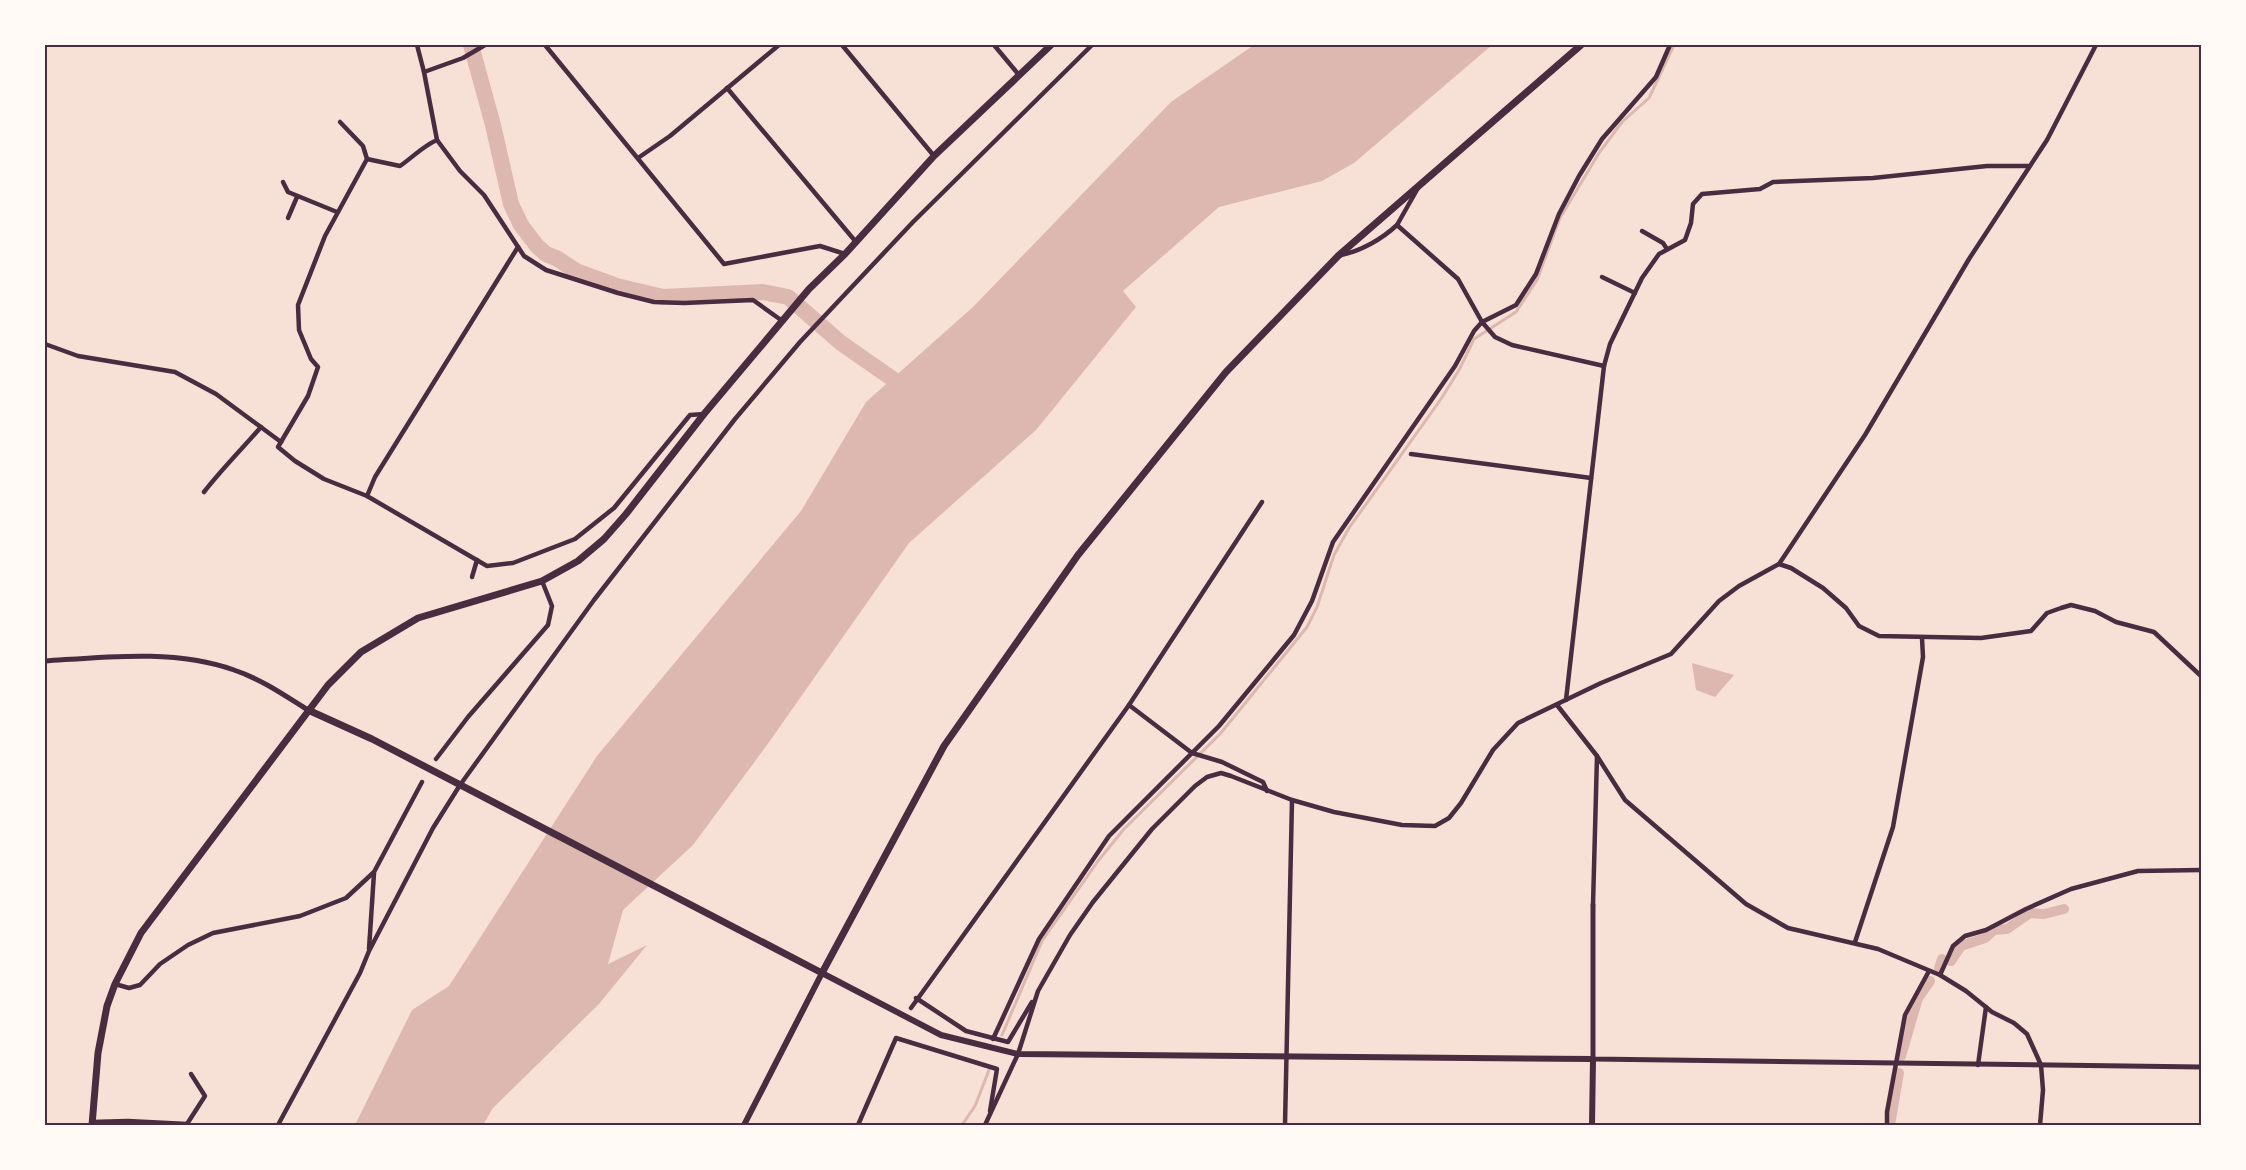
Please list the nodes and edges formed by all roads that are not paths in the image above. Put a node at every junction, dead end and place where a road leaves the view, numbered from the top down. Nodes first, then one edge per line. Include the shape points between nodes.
1 (417, 45) edge
2 (485, 45) edge
3 (545, 45) edge
4 (779, 45) edge
5 (842, 45) edge
6 (994, 45) edge
7 (1051, 45) edge
8 (1092, 45) edge
9 (1581, 45) edge
10 (1670, 45) edge
11 (2097, 45) edge
12 (424, 72) junction
13 (1019, 75) junction
14 (727, 88) junction
15 (340, 122) dead end
16 (437, 140) junction
17 (934, 156) junction
18 (638, 158) junction
19 (368, 159) junction
20 (2028, 166) junction
21 (283, 182) dead end
22 (1420, 183) junction
23 (297, 198) junction
24 (337, 212) junction
25 (288, 218) dead end
26 (1398, 225) junction
27 (1642, 231) dead end
28 (856, 242) junction
29 (518, 247) junction
30 (1667, 249) junction
31 (845, 254) junction
32 (1338, 256) junction
33 (1602, 277) dead end
34 (1635, 293) junction
35 (781, 320) junction
36 (1482, 322) junction
37 (45, 344) edge
38 (1604, 366) junction
39 (704, 414) junction
40 (261, 427) junction
41 (280, 442) junction
42 (1411, 454) dead end
43 (1591, 478) junction
44 (204, 492) dead end
45 (367, 496) junction
46 (1262, 502) dead end
47 (477, 560) junction
48 (1779, 564) junction
49 (472, 577) dead end
50 (542, 581) junction
51 (1922, 638) junction
52 (45, 662) edge
53 (2201, 676) edge
54 (1566, 700) junction
55 (1129, 705) junction
56 (1557, 705) junction
57 (308, 710) junction
58 (1192, 753) junction
59 (1597, 756) junction
60 (436, 759) dead end
61 (422, 782) dead end
62 (460, 785) junction
63 (1267, 791) junction
64 (1292, 801) junction
65 (2201, 870) edge
66 (374, 872) junction
67 (1593, 905) joint
68 (1855, 942) junction
69 (369, 951) junction
70 (1929, 971) junction
71 (822, 973) junction
72 (1940, 975) junction
73 (115, 984) junction
74 (1038, 991) junction
75 (916, 999) junction
76 (1986, 1007) junction
77 (911, 1008) dead end
78 (993, 1039) junction
79 (1018, 1054) junction
80 (1286, 1056) junction
81 (1593, 1059) junction
82 (1894, 1064) junction
83 (1978, 1065) junction
84 (2041, 1065) junction
85 (2201, 1068) edge
86 (191, 1074) dead end
87 (990, 1115) junction
88 (91, 1124) edge
89 (188, 1124) edge
90 (278, 1125) edge
91 (744, 1125) edge
92 (858, 1125) edge
93 (985, 1125) edge
94 (1285, 1125) edge
95 (1592, 1125) edge
96 (1887, 1125) edge
97 (2040, 1125) edge

1 - 12 street
2 - 12 street
3 - 18 street
4 - 14 street
5 - 17 street
6 - 13 street
7 - 13 main road
8 - 62 street via 921,214 810,331 735,418 601,591
9 - 22 main road
10 - 36 street via 1656,78 1602,139 1579,177 1559,214 1536,274 1516,305
11 - 20 street via 2047,140
12 - 16 street
13 - 17 main road
14 - 18 street
14 - 28 street
15 - 19 street via 363,146
16 - 19 street via 426,144 400,166
16 - 29 street via 459,171 484,195
17 - 28 main road
18 - 31 street via 724,264 820,246
19 - 24 street
20 - 30 street via 1773,182 1760,189 1702,194 1693,204 1685,240
20 - 48 street via 1865,435
21 - 23 street
22 - 26 street
22 - 32 main road
23 - 24 street
23 - 25 street
24 - 41 street via 298,305 299,330 318,367 308,396
26 - 32 street via 1353,253
26 - 36 street via 1458,279
27 - 30 street
28 - 31 main road
29 - 35 street via 524,256 546,270 618,293 654,302 753,300
29 - 45 street via 375,477
30 - 34 street via 1659,254
31 - 35 main road
32 - 71 main road via 1226,372 1078,555 944,746
33 - 34 street
34 - 38 street via 1610,344
35 - 39 main road
36 - 38 street via 1495,337 1512,345
36 - 58 street via 1334,542 1312,601 1294,634
37 - 40 street via 78,356 175,372 216,394
38 - 43 street
39 - 47 street via 690,415 614,508 575,538 513,563 487,566
39 - 50 main road via 604,539 578,561
40 - 41 street
40 - 44 street
41 - 45 street via 278,447 295,461
42 - 43 street
43 - 54 street
45 - 47 street
46 - 55 street
47 - 49 street
48 - 51 street via 1823,588 1859,626 1879,636
48 - 54 street via 1719,601 1671,654
50 - 57 main road via 417,618 361,652
50 - 60 street via 552,606 548,625
51 - 53 street via 1981,638 2031,631 2047,613 2071,605 2154,632
51 - 68 street via 1923,657 1893,827
52 - 57 street via 136,657 207,663 271,687
54 - 56 street
55 - 58 street
55 - 75 street
56 - 59 street
56 - 64 street via 1518,723 1493,750 1449,818 1435,826 1369,820
57 - 62 main road
57 - 73 main road via 141,933
58 - 63 street via 1263,782
58 - 78 street via 1109,836 1039,939
59 - 67 street
59 - 68 street via 1625,800 1746,904 1788,928
61 - 66 street
62 - 69 street via 433,828
62 - 71 main road
63 - 64 street
63 - 74 street via 1221,773 1195,786 1152,828 1093,902
64 - 80 street
65 - 72 street via 2138,871 2071,890 1965,936 1953,946
66 - 69 street
66 - 73 street via 346,898 322,909 213,933 160,964 140,985 129,988
67 - 81 street
68 - 70 street
69 - 90 street
70 - 72 street
70 - 82 street via 1905,1015
71 - 79 main road via 940,1035
71 - 91 main road
72 - 76 street
73 - 88 main road via 102,1030
74 - 78 street via 1008,1042
74 - 79 street
75 - 77 street
75 - 78 street via 966,1031
76 - 83 street
76 - 84 street via 2027,1034
79 - 80 main road
79 - 87 street
80 - 81 main road
80 - 94 street
81 - 82 street
81 - 95 main road
82 - 83 street
82 - 96 street
83 - 84 street
84 - 85 street
84 - 97 street
86 - 89 street via 205,1096
87 - 92 street via 997,1069 896,1038
87 - 93 street
88 - 89 street

